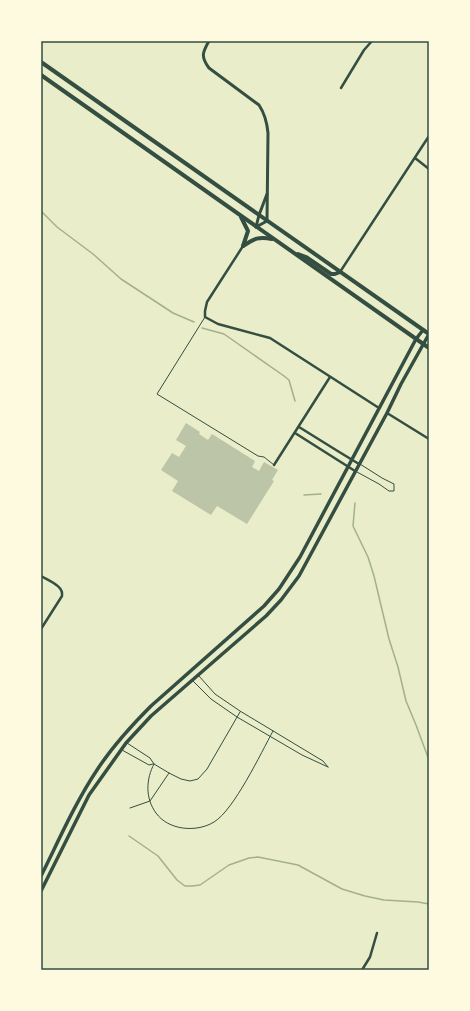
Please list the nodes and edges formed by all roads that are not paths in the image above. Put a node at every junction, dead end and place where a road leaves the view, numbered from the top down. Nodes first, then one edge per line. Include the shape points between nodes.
1 (209, 41) edge
2 (372, 41) edge
3 (41, 62) edge
4 (41, 75) edge
5 (341, 88) dead end
6 (429, 136) edge
7 (415, 158) junction
8 (429, 169) edge
9 (268, 192) junction
10 (259, 215) junction
11 (241, 216) junction
12 (267, 221) junction
13 (256, 227) junction
14 (275, 240) junction
15 (243, 246) junction
16 (292, 252) junction
17 (340, 272) junction
18 (206, 316) junction
19 (423, 330) junction
20 (429, 334) edge
21 (416, 340) junction
22 (423, 344) junction
23 (429, 348) edge
24 (330, 377) junction
25 (380, 408) junction
26 (387, 413) junction
27 (299, 427) junction
28 (295, 432) junction
29 (429, 439) edge
30 (325, 444) junction
31 (321, 450) junction
32 (352, 459) junction
33 (359, 464) junction
34 (274, 465) joint
35 (348, 467) junction
36 (355, 471) junction
37 (41, 576) edge
38 (41, 629) edge
39 (198, 675) junction
40 (192, 680) junction
41 (240, 711) junction
42 (237, 718) junction
43 (273, 731) junction
44 (270, 737) junction
45 (126, 743) junction
46 (121, 749) junction
47 (154, 764) junction
48 (169, 773) junction
49 (150, 802) junction
50 (130, 808) dead end
51 (41, 876) edge
52 (41, 891) edge
53 (377, 933) dead end
54 (362, 970) edge

1 - 9 street via 203,60 209,68 251,99 264,113 268,133
2 - 5 street
3 - 10 main road
4 - 11 main road
6 - 7 street
7 - 8 street
7 - 17 street
9 - 10 street
9 - 12 street
10 - 12 main road
10 - 13 street
11 - 13 main road
11 - 15 main road via 248,231
12 - 13 street
12 - 17 main road
13 - 14 main road
14 - 15 main road via 253,239
14 - 16 main road
15 - 18 street via 207,302
16 - 17 main road via 306,257 331,274
16 - 21 main road
17 - 19 main road
18 - 24 street via 218,324 270,338
18 - 34 lane via 157,394
19 - 20 main road
19 - 21 main road
20 - 22 main road
21 - 22 main road
21 - 25 main road
22 - 23 main road
22 - 26 main road
24 - 25 street
24 - 27 street
25 - 32 main road
26 - 29 street
26 - 33 main road
27 - 28 street
27 - 30 street
28 - 31 street
28 - 34 street
30 - 31 street
30 - 32 street
31 - 35 street
32 - 33 street
32 - 35 main road
33 - 36 main road
33 - 36 lane via 394,484 394,491 388,491
35 - 36 street
35 - 51 main road via 300,557 279,589 264,606 150,706 111,750 83,792
36 - 39 main road via 290,590 266,616
37 - 38 street via 60,588 62,593
39 - 40 main road
39 - 41 lane via 215,694
40 - 42 lane via 211,699
40 - 45 main road via 151,716
41 - 42 lane
41 - 43 lane
42 - 44 lane
42 - 48 lane via 207,769 198,779 190,781
43 - 44 lane
43 - 44 lane via 323,761 328,767 302,756
44 - 49 lane via 228,809 205,827 185,829 172,825 156,813
45 - 46 main road
45 - 47 lane via 150,758
46 - 47 lane via 149,764
46 - 52 main road via 89,795
47 - 48 lane
47 - 49 lane via 148,780
48 - 49 lane
49 - 50 lane
53 - 54 street via 370,957

